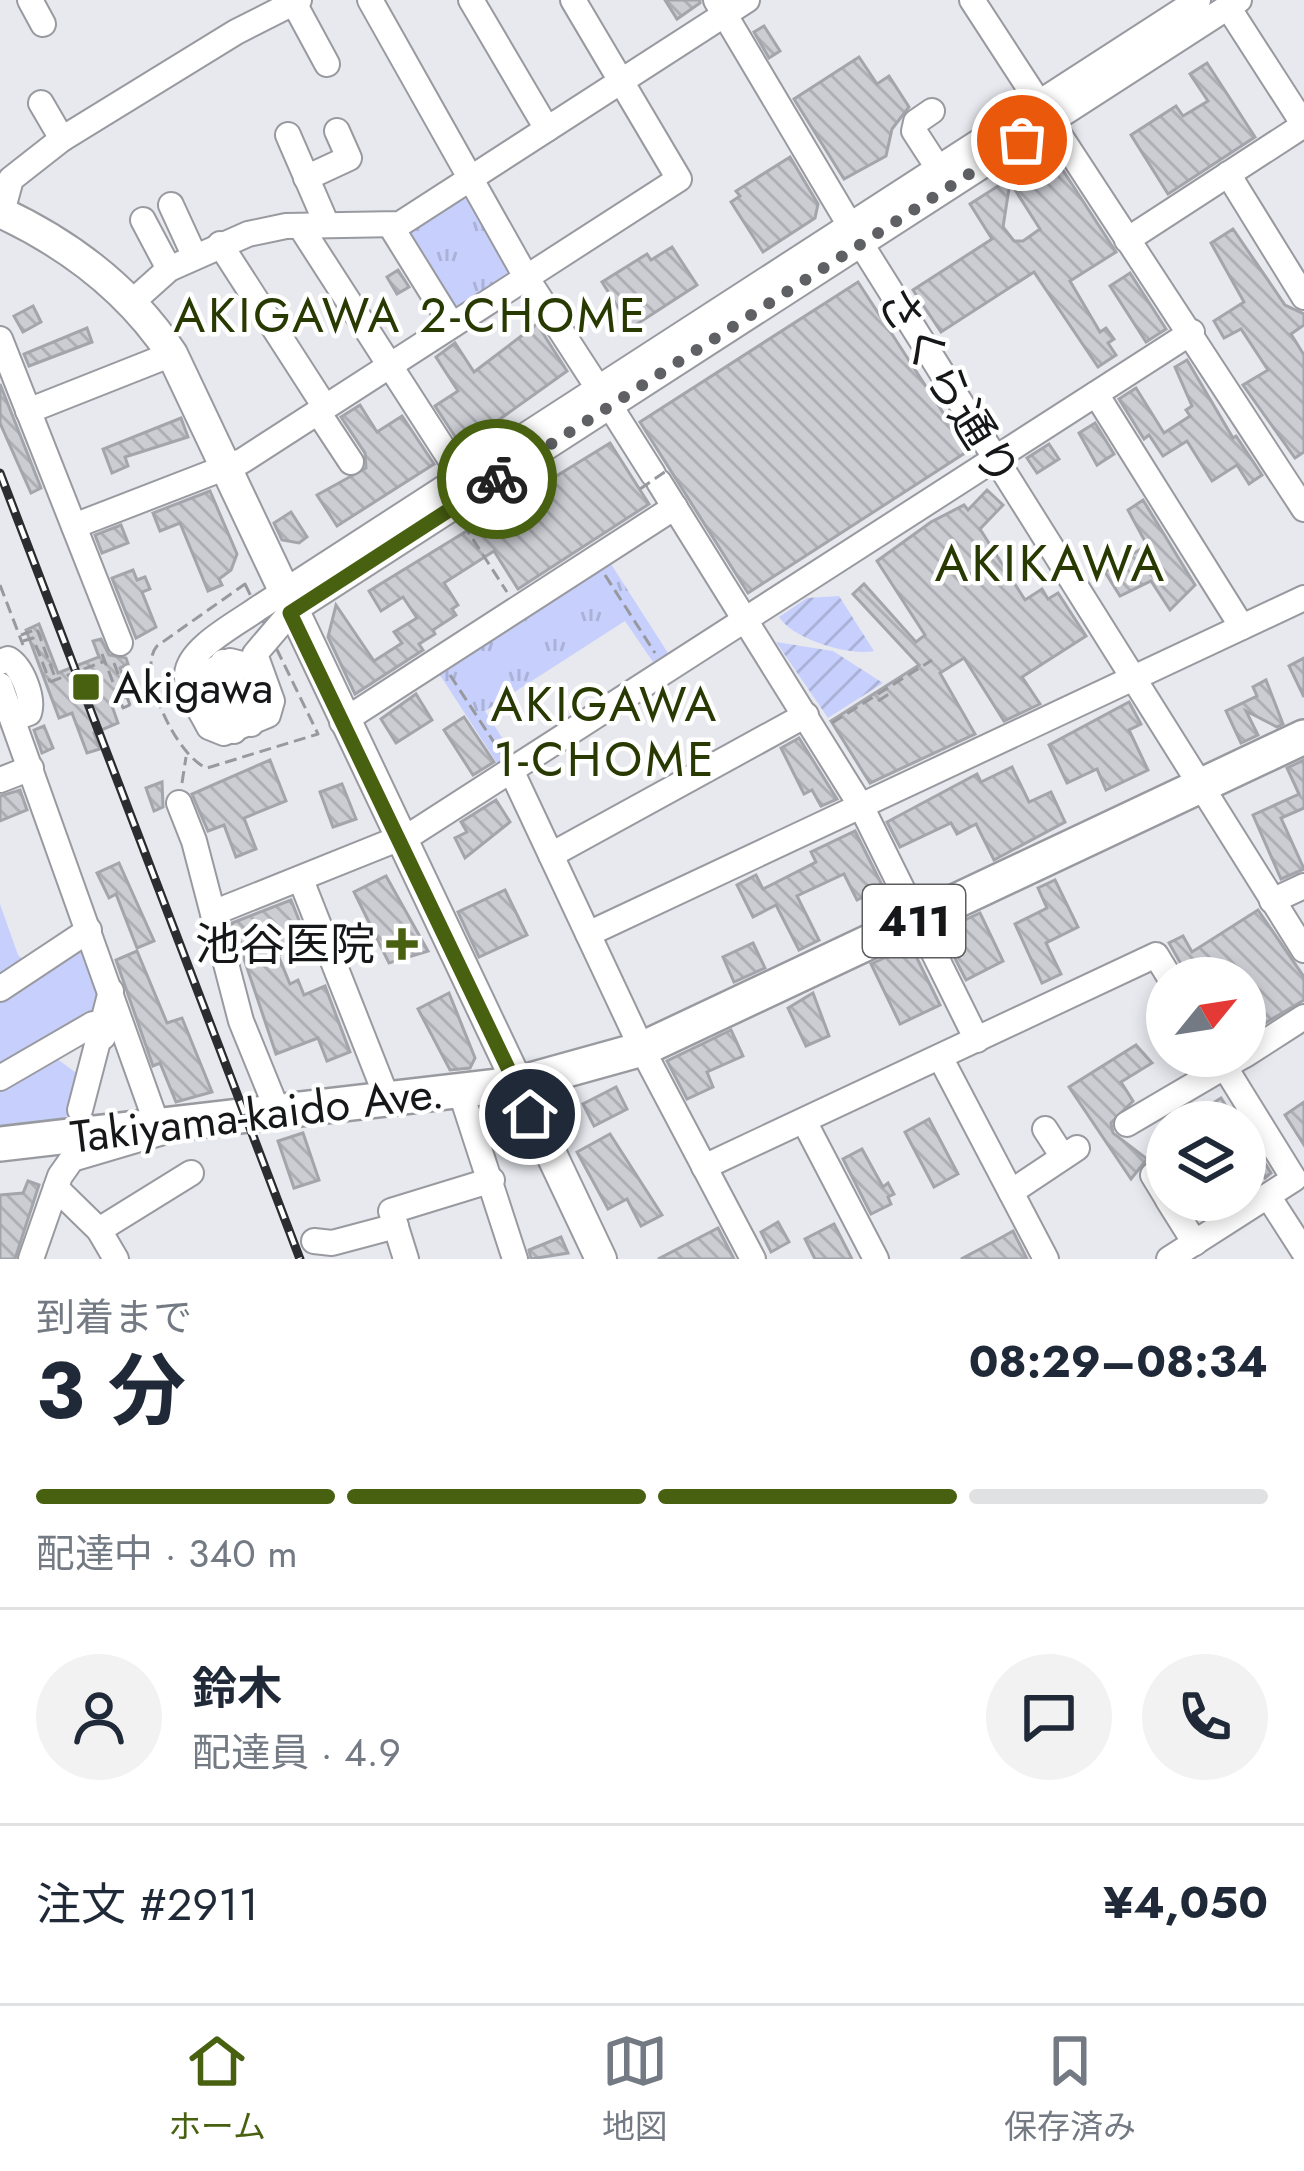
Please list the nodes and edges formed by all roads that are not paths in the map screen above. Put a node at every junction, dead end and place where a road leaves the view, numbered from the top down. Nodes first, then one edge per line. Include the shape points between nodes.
1 (30, 0) edge
2 (370, 0) edge
3 (471, 0) edge
4 (573, 0) edge
5 (747, 0) edge
6 (972, 0) edge
7 (1198, 0) edge
8 (297, 1) edge
9 (1234, 3) edge
10 (720, 7) edge
11 (43, 24) dead end
12 (327, 64) dead end
13 (622, 81) junction
14 (41, 103) dead end
15 (932, 111) dead end
16 (1045, 112) junction
17 (1304, 125) edge
18 (547, 129) junction
19 (338, 131) dead end
20 (288, 135) dead end
21 (62, 139) junction
22 (938, 168) junction
23 (5, 171) edge
24 (1228, 174) junction
25 (306, 178) junction
26 (470, 178) junction
27 (171, 205) dead end
28 (1, 212) edge
29 (143, 220) dead end
30 (327, 225) junction
31 (391, 225) junction
32 (300, 226) junction
33 (855, 235) junction
34 (1126, 240) junction
35 (220, 244) junction
36 (194, 255) junction
37 (169, 269) junction
38 (526, 278) junction
39 (1304, 297) edge
40 (131, 303) junction
41 (464, 321) junction
42 (1192, 332) junction
43 (0, 339) edge
44 (172, 354) junction
45 (390, 365) junction
46 (1096, 394) junction
47 (604, 397) junction
48 (322, 409) junction
49 (28, 411) junction
50 (995, 458) junction
51 (351, 462) dead end
52 (225, 467) junction
53 (461, 476) junction
54 (675, 507) junction
55 (1304, 508) edge
56 (74, 526) junction
57 (1304, 598) edge
58 (285, 603) junction
59 (746, 618) junction
60 (1242, 627) junction
61 (112, 652) road end
62 (0, 662) edge
63 (208, 676) junction
64 (261, 678) junction
65 (1131, 679) junction
66 (0, 685) edge
67 (806, 715) junction
68 (14, 719) junction
69 (341, 722) junction
70 (243, 727) junction
71 (1304, 737) edge
72 (31, 768) junction
73 (512, 770) junction
74 (0, 780) edge
75 (1199, 786) junction
76 (179, 803) road end
77 (861, 806) junction
78 (399, 841) junction
79 (551, 856) junction
80 (301, 880) junction
81 (1304, 886) edge
82 (1272, 901) junction
83 (213, 914) junction
84 (917, 920) junction
85 (89, 930) junction
86 (588, 934) junction
87 (1304, 950) edge
88 (1146, 960) edge
89 (0, 989) edge
90 (112, 989) junction
91 (1304, 1017) edge
92 (103, 1037) junction
93 (1266, 1039) edge
94 (976, 1040) junction
95 (641, 1049) junction
96 (940, 1057) junction
97 (1204, 1077) edge
98 (0, 1078) edge
99 (515, 1084) junction
100 (460, 1090) junction
101 (387, 1098) junction
102 (80, 1110) dead end
103 (278, 1112) junction
104 (804, 1120) junction
105 (1127, 1124) dead end
106 (159, 1125) junction
107 (1045, 1129) dead end
108 (0, 1144) edge
109 (1266, 1144) edge
110 (704, 1167) junction
111 (62, 1170) junction
112 (191, 1173) dead end
113 (492, 1180) junction
114 (1011, 1192) junction
115 (1268, 1196) junction
116 (1182, 1221) edge
117 (396, 1226) junction
118 (99, 1230) junction
119 (314, 1241) dead end
120 (1195, 1243) junction
121 (1304, 1252) edge
122 (507, 1258) edge
123 (31, 1259) edge
124 (116, 1259) edge
125 (406, 1259) edge
126 (601, 1259) edge
127 (753, 1259) edge
128 (876, 1259) edge
129 (1046, 1259) edge
130 (1169, 1259) edge

1 - 11 street
2 - 26 street
3 - 18 street
4 - 13 street
5 - 10 street
6 - 16 street
7 - 16 street
8 - 12 street
8 - 21 street
9 - 16 street
9 - 17 street
10 - 13 street
10 - 33 street, さくら通り
13 - 18 street
13 - 38 street via 679,179
14 - 21 street
15 - 22 street via 914,130
16 - 22 street
16 - 33 street
16 - 34 street
17 - 24 street
18 - 26 street
19 - 25 street via 350,158
20 - 25 street
21 - 23 street
22 - 33 street
23 - 28 street
24 - 34 street
24 - 39 street
25 - 30 street
26 - 31 street
26 - 38 street
27 - 36 street
28 - 40 main road via 73,252
29 - 37 street
30 - 31 street
30 - 32 street
31 - 41 street
32 - 35 street
32 - 45 street
33 - 47 street
33 - 50 street, さくら通り
34 - 42 street
35 - 36 street
35 - 48 street
36 - 37 street
37 - 40 street
38 - 41 street
38 - 47 street
40 - 44 main road
41 - 45 street
42 - 46 street
42 - 55 street
43 - 49 street
44 - 49 street
44 - 52 main road
45 - 48 street
45 - 53 street
46 - 50 street
46 - 60 street
47 - 53 street
47 - 54 street
47 - 58 street via 452,508
48 - 51 street
48 - 52 street
49 - 56 street
50 - 59 street
50 - 65 street, さくら通り
52 - 56 street
52 - 58 main road
53 - 58 street
54 - 59 street
54 - 69 street
56 - 61 street
57 - 60 street
58 - 63 street via 195,658 187,674
58 - 64 street via 256,650
58 - 69 main road
59 - 67 street
59 - 73 street
60 - 65 street
62 - 68 street via 16,664 32,704
63 - 64 street via 246,665
63 - 70 street
63 - 70 street via 209,727
64 - 70 street via 271,710
65 - 75 street, さくら通り
65 - 77 street
66 - 68 street
67 - 77 street
67 - 79 street
68 - 72 street
69 - 78 main road
71 - 75 highway, Takiyama-kaido Ave. / 411
72 - 74 street
72 - 85 street
73 - 78 street
73 - 79 street
75 - 82 street, さくら通り
75 - 84 highway, Takiyama-kaido Ave. / 411
76 - 83 street
77 - 84 street
77 - 86 street
78 - 80 street
78 - 99 main road
79 - 86 street
80 - 83 street
80 - 101 street
81 - 82 street
82 - 87 street, さくら通り
83 - 103 street
84 - 94 street
84 - 95 highway, Takiyama-kaido Ave. / 411
85 - 89 street
85 - 90 street
86 - 95 street
88 - 94 street
90 - 92 street
90 - 106 street
91 - 93 street
92 - 98 street via 93,1024
92 - 102 street
94 - 96 street
95 - 99 highway, Takiyama-kaido Ave. / 411
95 - 110 street
96 - 104 street
96 - 114 street
97 - 105 street
99 - 100 highway, Takiyama-kaido Ave. / 411
99 - 126 main road
100 - 101 highway, Takiyama-kaido Ave. / 411
100 - 113 street
101 - 103 highway, Takiyama-kaido Ave. / 411
103 - 106 highway, Takiyama-kaido Ave. / 411
104 - 110 street
104 - 128 street
106 - 108 highway, Takiyama-kaido Ave. / 411
106 - 111 street via 160,1133 142,1142 78,1155
107 - 114 street via 1070,1153
109 - 115 street via 1294,1179
110 - 127 street
111 - 118 street
111 - 123 street
112 - 118 street
113 - 117 street via 391,1210
113 - 122 street
114 - 129 street
115 - 120 street
115 - 121 street
116 - 120 street
117 - 119 street
117 - 125 street
118 - 124 street
120 - 130 street

